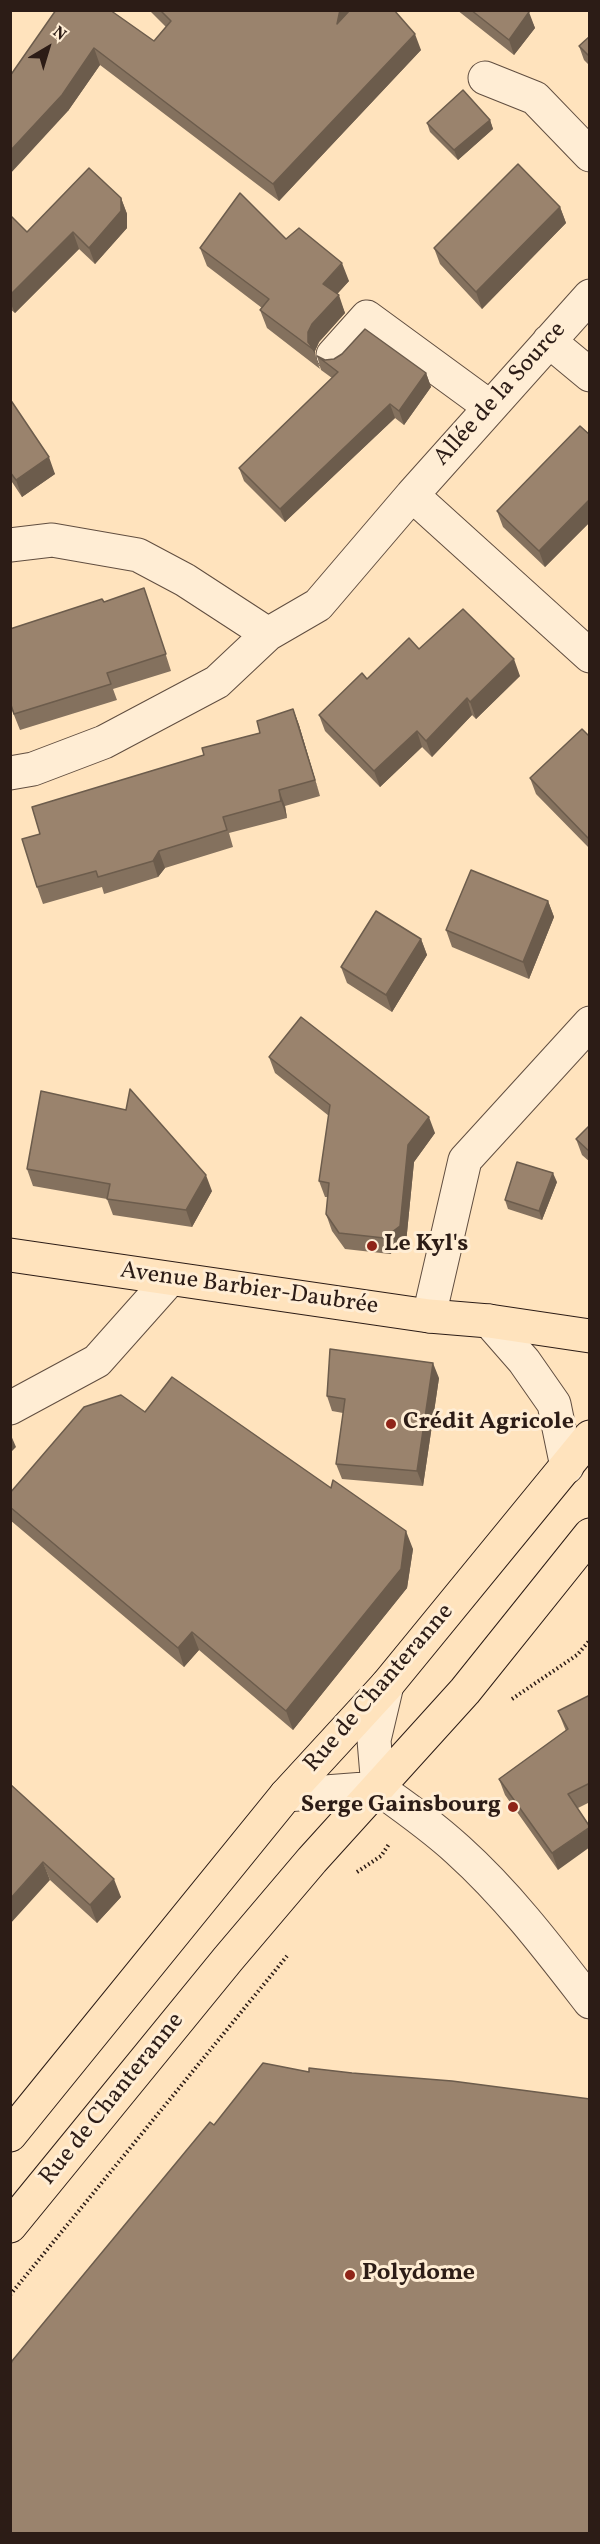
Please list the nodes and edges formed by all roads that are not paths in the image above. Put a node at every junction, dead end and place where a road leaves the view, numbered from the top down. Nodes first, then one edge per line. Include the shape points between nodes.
1 (485, 78) dead end
2 (590, 155) edge
3 (590, 296) edge
4 (549, 340) junction
5 (333, 356) dead end
6 (590, 375) edge
7 (490, 407) junction
8 (412, 495) junction
9 (10, 545) edge
10 (268, 634) junction
11 (590, 657) edge
12 (10, 773) edge
13 (590, 1023) edge
14 (10, 1255) edge
15 (170, 1279) junction
16 (429, 1316) junction
17 (489, 1321) junction
18 (590, 1336) edge
19 (10, 1408) edge
20 (590, 1437) edge
21 (567, 1467) junction
22 (590, 1535) edge
23 (387, 1685) junction
24 (378, 1788) junction
25 (286, 1795) junction
26 (590, 2002) edge
27 (10, 2135) edge
28 (10, 2226) edge

1 - 2 street via 535,98
3 - 4 street, Allée de la Source
4 - 6 street
4 - 7 street, Allée de la Source
5 - 7 street via 367,317
7 - 8 street, Allée de la Source
8 - 10 street, Allée de la Source via 318,605
8 - 11 street
9 - 10 street via 52,540 138,555 186,579
10 - 12 street, Allée de la Source via 207,688 104,742 33,769
13 - 16 street via 465,1160
14 - 15 main road, Avenue Barbier-Daubrée
15 - 16 main road, Avenue Barbier-Daubrée
15 - 19 street via 97,1361
16 - 17 main road, Avenue Barbier-Daubrée
17 - 18 main road, Avenue Barbier-Daubrée
17 - 21 street via 554,1404
20 - 21 main road, Rue de Chanteranne
21 - 23 main road, Rue de Chanteranne
22 - 24 main road, Rue de Chanteranne via 465,1691
23 - 24 street via 374,1740
23 - 25 main road, Rue de Chanteranne
24 - 25 street
24 - 26 street via 459,1851 503,1896
24 - 28 main road, Rue de Chanteranne via 228,1959
25 - 27 main road, Rue de Chanteranne

